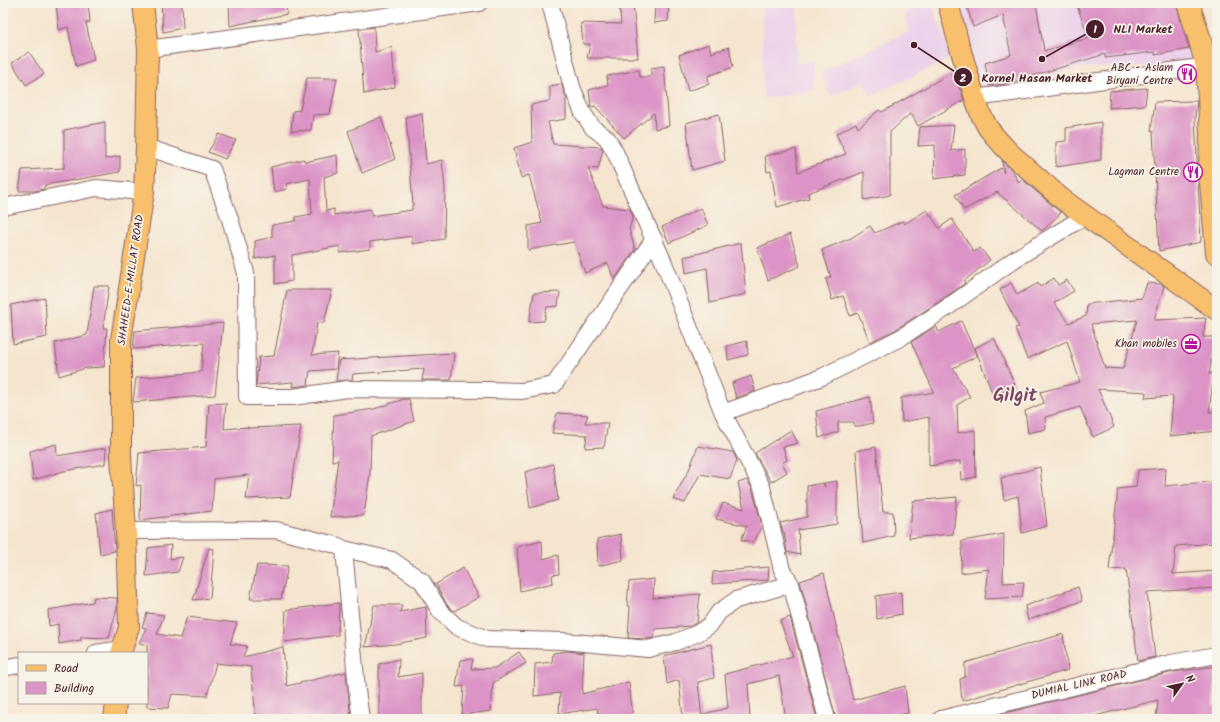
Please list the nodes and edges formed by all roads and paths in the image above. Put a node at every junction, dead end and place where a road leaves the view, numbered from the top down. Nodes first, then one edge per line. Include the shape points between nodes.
1 (143, 3) edge
2 (479, 3) edge
3 (550, 3) edge
4 (948, 3) edge
5 (1188, 3) edge
6 (148, 50) junction
7 (1207, 66) junction
8 (975, 98) junction
9 (146, 147) junction
10 (144, 192) junction
11 (3, 207) edge
12 (1087, 215) junction
13 (654, 239) junction
14 (1217, 253) edge
15 (1217, 310) edge
16 (723, 413) junction
17 (126, 531) junction
18 (344, 549) junction
19 (790, 584) junction
20 (121, 651) edge
21 (108, 652) edge
22 (1217, 655) edge
23 (18, 666) edge
24 (3, 668) edge
25 (116, 704) edge
26 (114, 719) edge
27 (361, 719) edge
28 (827, 719) edge
29 (942, 719) edge

1 - 6 main road, SHAHEED-E-MILLAT ROAD
2 - 6 street
3 - 13 street via 572,87 583,113 593,128 607,138 611,145
4 - 8 main road
5 - 7 highway
6 - 9 main road, SHAHEED-E-MILLAT ROAD
7 - 8 street
7 - 14 highway via 1211,133 1210,171
8 - 12 main road via 988,128 1010,154 1062,198
9 - 10 main road, SHAHEED-E-MILLAT ROAD
9 - 13 street via 212,169 246,273 247,397 293,397 347,389 522,391 554,385
10 - 11 street via 96,188
10 - 17 main road, SHAHEED-E-MILLAT ROAD via 120,340 121,458
12 - 15 main road
12 - 16 street via 1015,259 900,338 822,377
13 - 16 street
16 - 19 street via 762,487 782,570
17 - 18 street via 276,530
17 - 20 main road, SHAHEED-E-MILLAT ROAD via 129,627
18 - 19 street via 392,560 422,581 440,611 457,627 487,638 563,641 648,649 698,633 710,625 719,612 736,600
18 - 27 street via 356,690
19 - 28 street
20 - 21 street
22 - 29 street, DUMIAL LINK ROAD via 1164,665
23 - 24 street
25 - 26 main road

